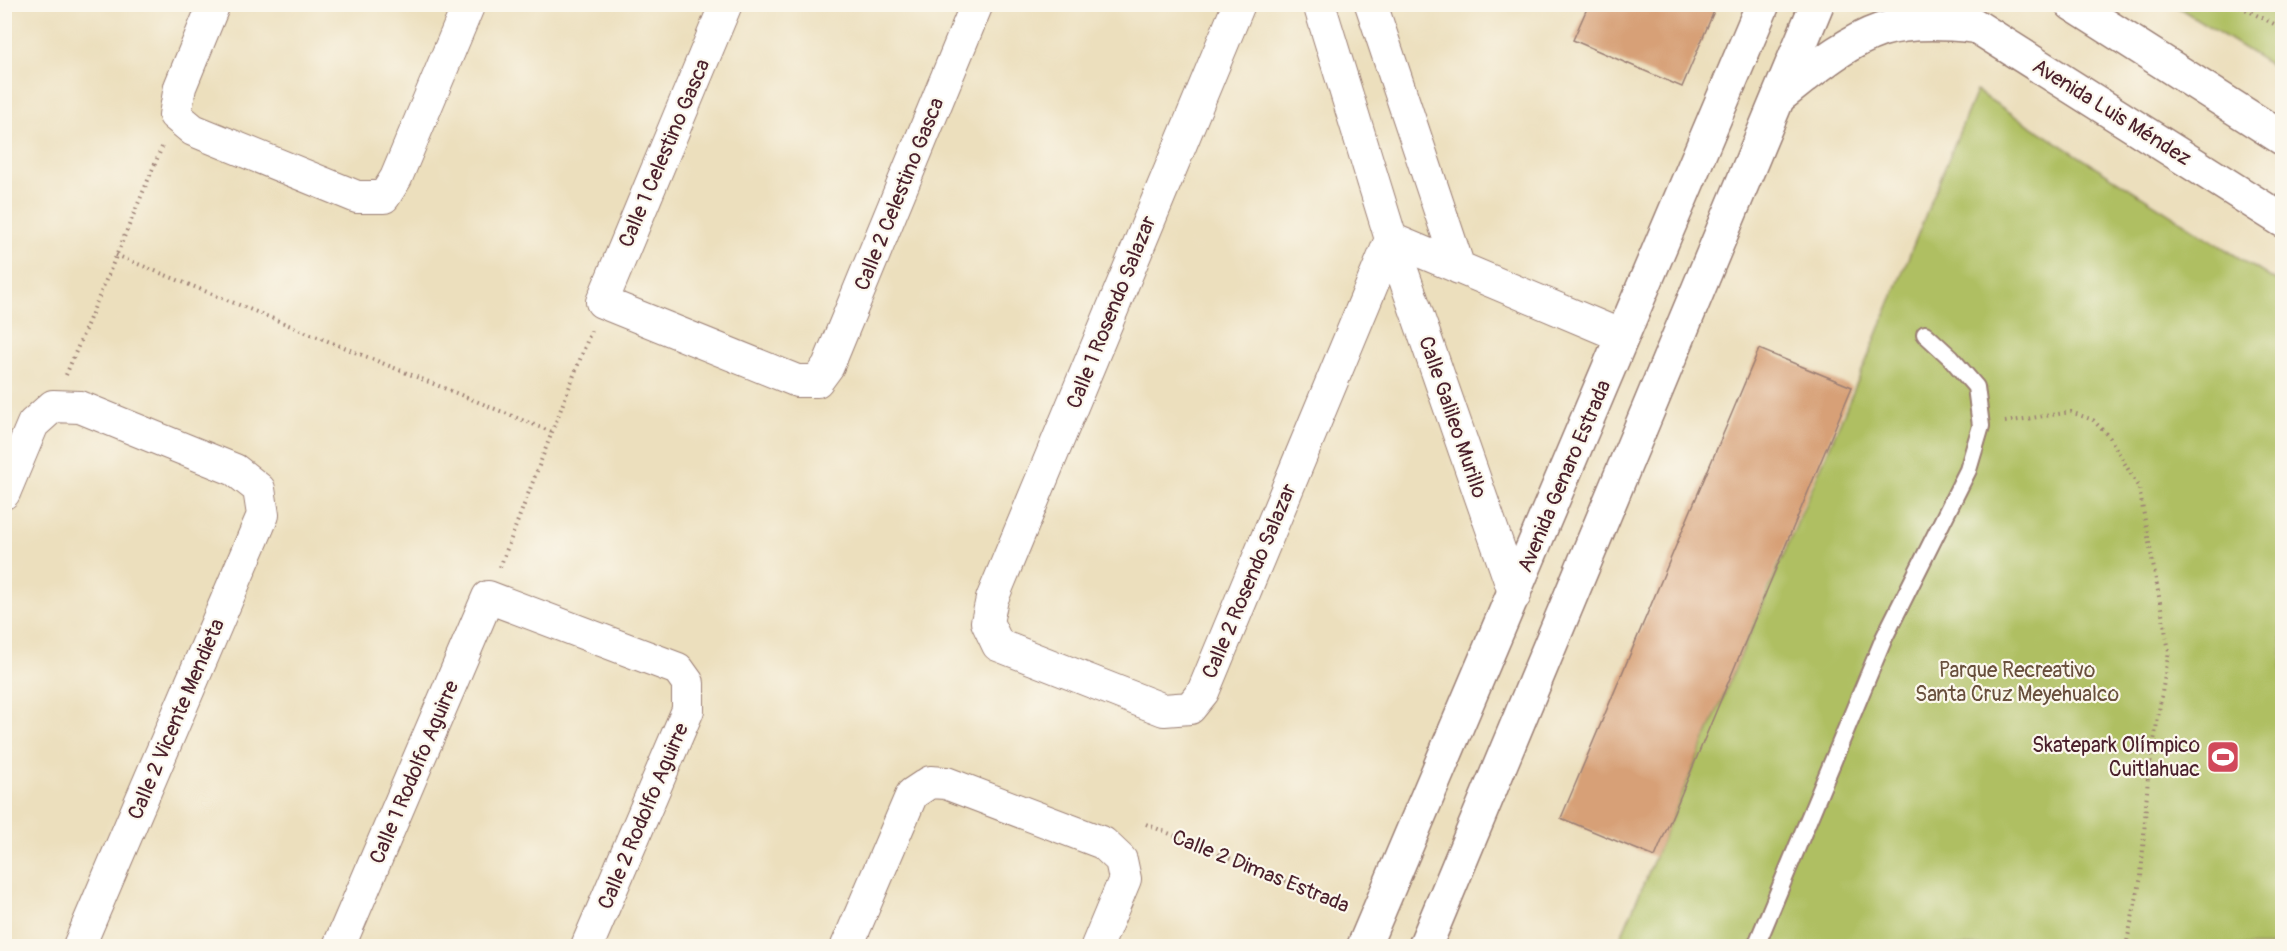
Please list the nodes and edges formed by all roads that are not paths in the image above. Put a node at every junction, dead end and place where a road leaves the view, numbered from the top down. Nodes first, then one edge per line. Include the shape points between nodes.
1 (214, 4) edge
2 (469, 4) edge
3 (726, 4) edge
4 (977, 4) edge
5 (1239, 4) edge
6 (1319, 4) edge
7 (1371, 4) edge
8 (1763, 4) edge
9 (1817, 4) edge
10 (1941, 4) edge
11 (2072, 4) edge
12 (1977, 26) junction
13 (1780, 96) junction
14 (2283, 138) edge
15 (2283, 220) edge
16 (1391, 240) junction
17 (1460, 267) junction
18 (1925, 334) dead end
19 (1622, 336) junction
20 (817, 381) joint
21 (4, 493) edge
22 (1515, 595) junction
23 (488, 597) joint
24 (987, 621) joint
25 (1370, 932) edge
26 (79, 946) edge
27 (339, 946) edge
28 (587, 946) edge
29 (847, 946) edge
30 (1097, 946) edge
31 (1425, 946) edge
32 (1756, 946) edge

1 - 2 street via 180,87 175,115 193,130 357,197 384,197 396,178
3 - 20 street, Calle 1 Celestino Gasca via 602,302 797,381
4 - 20 street, Calle 2 Celestino Gasca via 828,366
5 - 24 street, Calle 1 Rosendo Salazar via 992,600
6 - 16 street, Calle Galileo Murillo
7 - 17 street
8 - 19 street, Avenida Genaro Estrada
9 - 13 street
10 - 12 street, Avenida Luis Méndez
11 - 14 street
12 - 13 street via 1934,22 1882,30 1836,53
12 - 15 street, Avenida Luis Méndez
13 - 31 street
16 - 17 street
16 - 22 street, Calle Galileo Murillo
16 - 24 street, Calle 2 Rosendo Salazar via 1203,692 1190,708 1164,710 998,645
17 - 19 street
18 - 32 lane via 1976,387 1981,426 1968,470 1884,638
19 - 22 street, Avenida Genaro Estrada
21 - 26 street, Calle 2 Vicente Mendieta via 33,424 53,406 80,407 236,470 259,489 263,515
22 - 25 street, Avenida Genaro Estrada
23 - 27 street, Calle 1 Rodolfo Aguirre
23 - 28 street, Calle 2 Rodolfo Aguirre via 678,669 688,683 688,710
29 - 30 street via 912,794 930,782 946,783 1102,843 1121,860 1125,879

